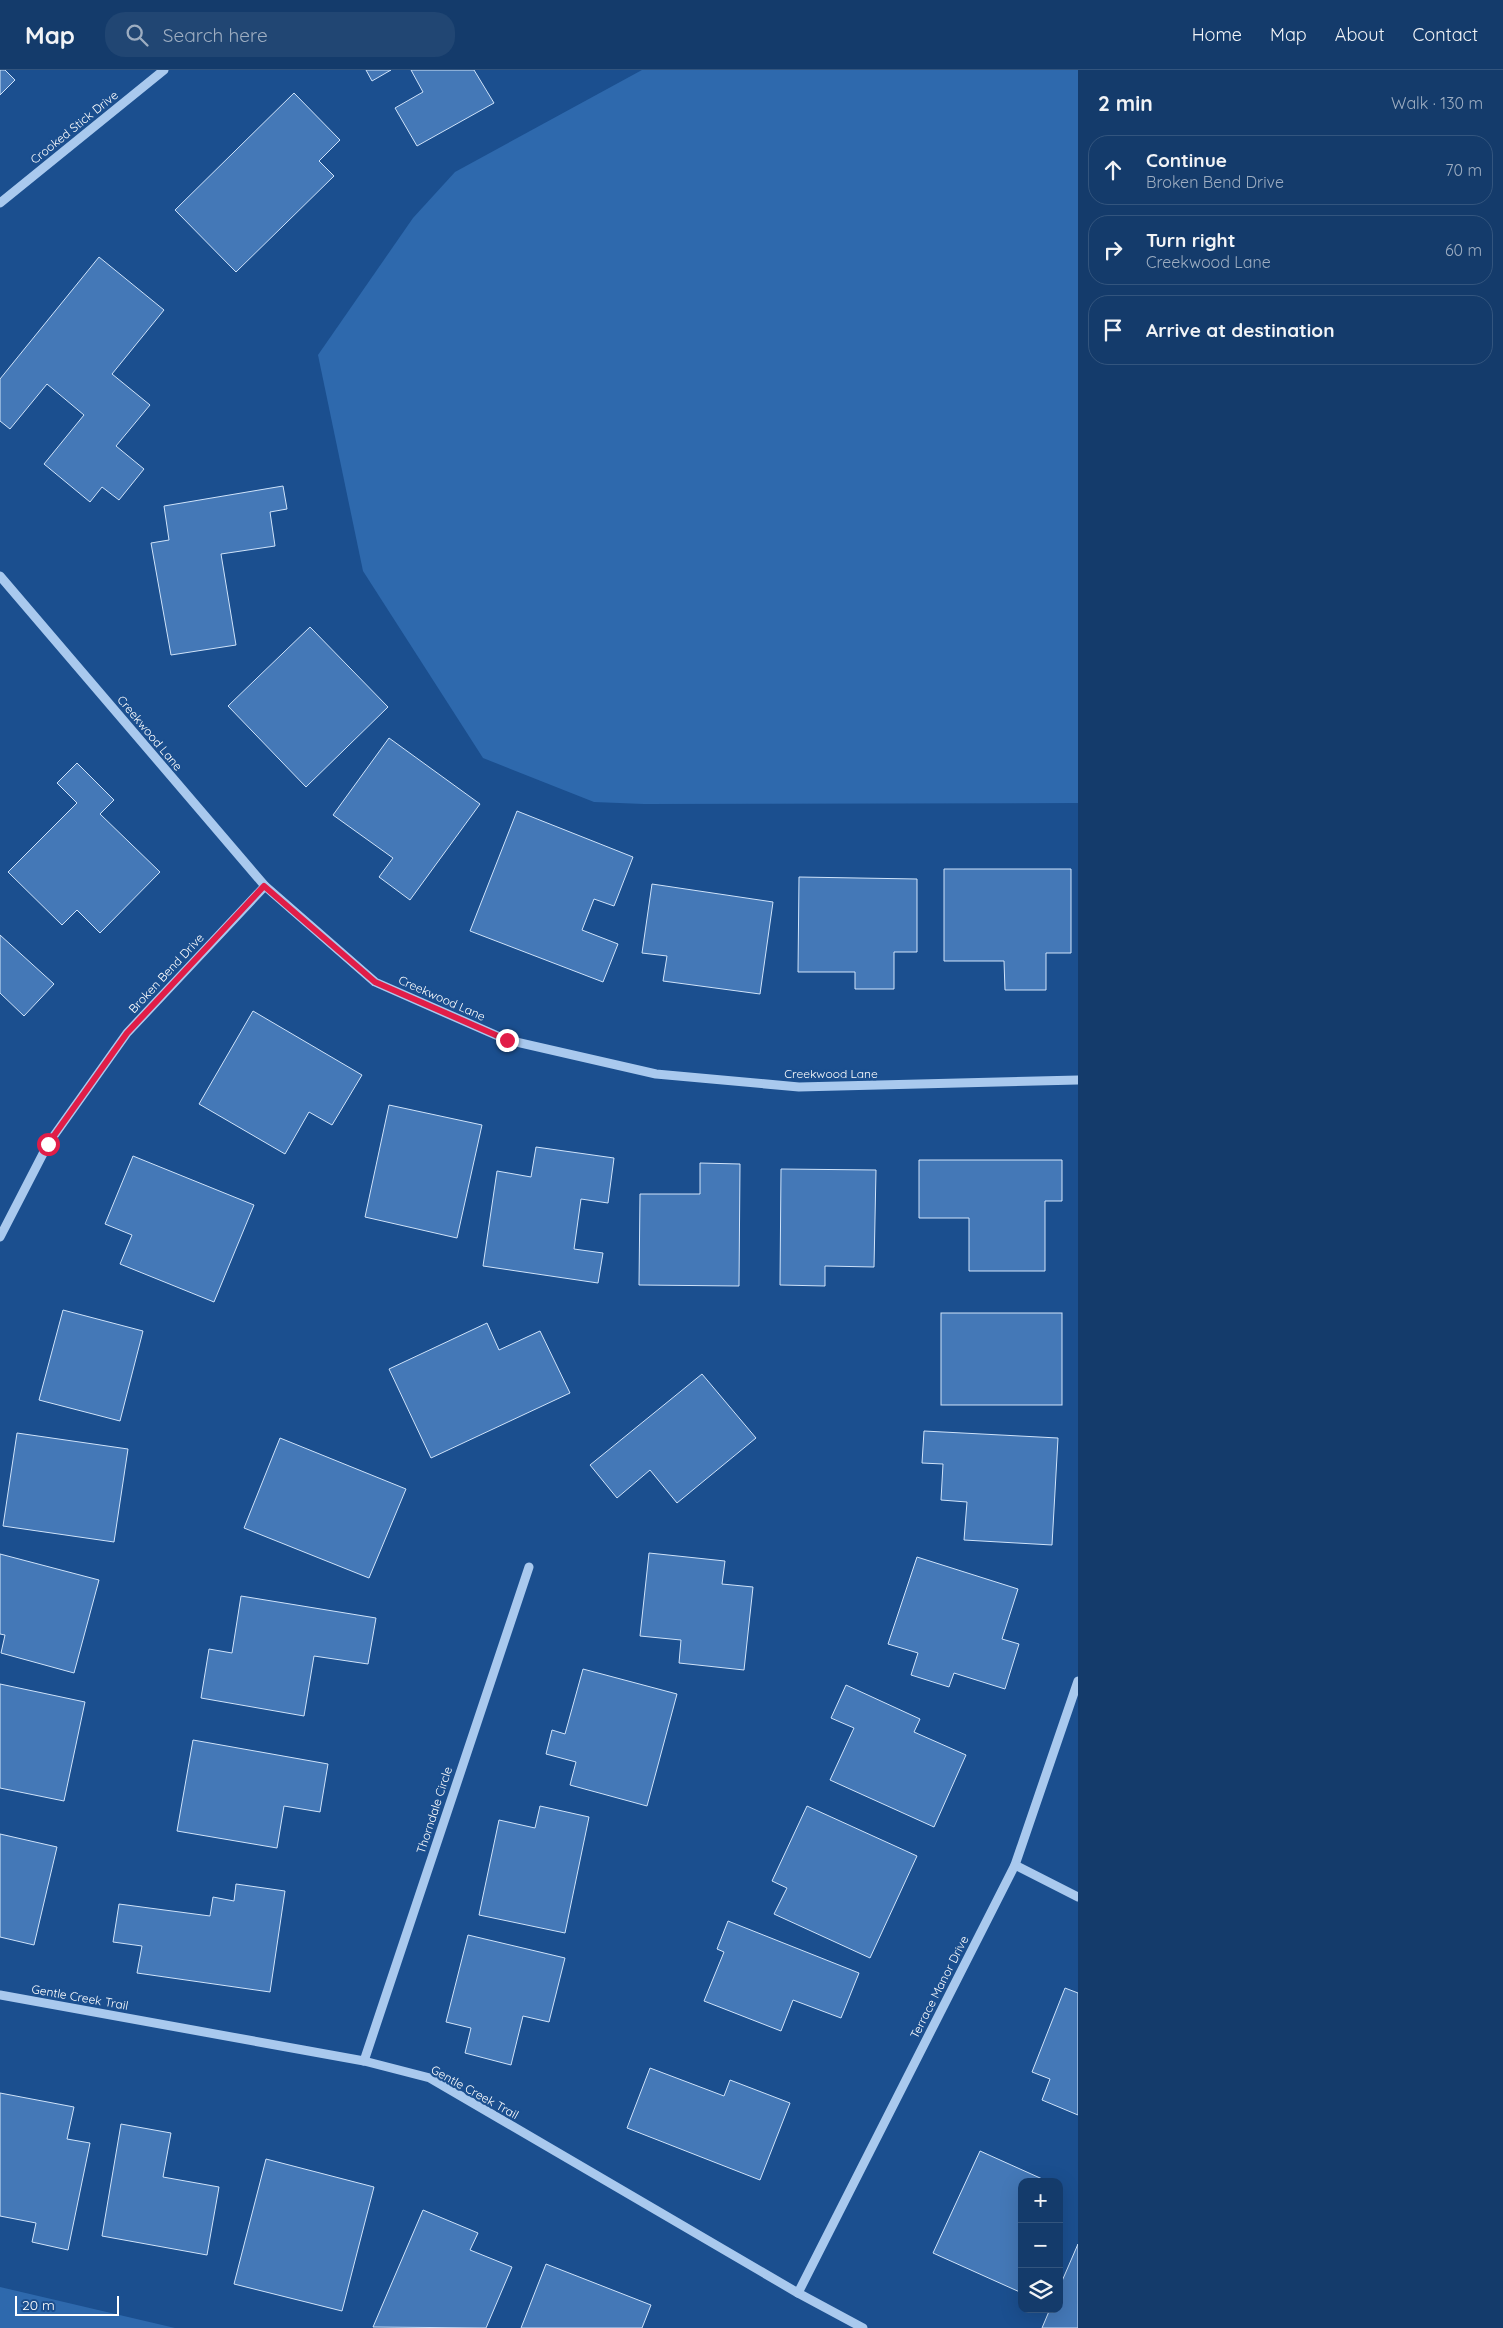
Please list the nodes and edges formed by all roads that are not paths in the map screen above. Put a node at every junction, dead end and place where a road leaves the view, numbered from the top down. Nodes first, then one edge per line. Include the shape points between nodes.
1 (164, 70) edge
2 (0, 203) edge
3 (0, 576) edge
4 (264, 886) junction
5 (1078, 1080) edge
6 (0, 1237) edge
7 (529, 1567) dead end
8 (1078, 1681) edge
9 (1015, 1864) junction
10 (1078, 1897) edge
11 (0, 1996) edge
12 (364, 2061) junction
13 (798, 2293) junction
14 (863, 2328) edge

1 - 2 street, Crooked Stick Drive
3 - 4 street, Creekwood Lane
4 - 5 street, Creekwood Lane via 375,982 507,1040 656,1074 799,1087
4 - 6 street, Broken Bend Drive via 127,1033 48,1144
7 - 12 street, Thorndale Circle
8 - 9 street, Terrace Manor Drive
9 - 10 street
9 - 13 street, Terrace Manor Drive
11 - 12 street, Gentle Creek Trail
12 - 13 street, Gentle Creek Trail via 430,2078
13 - 14 street, Gentle Creek Trail

